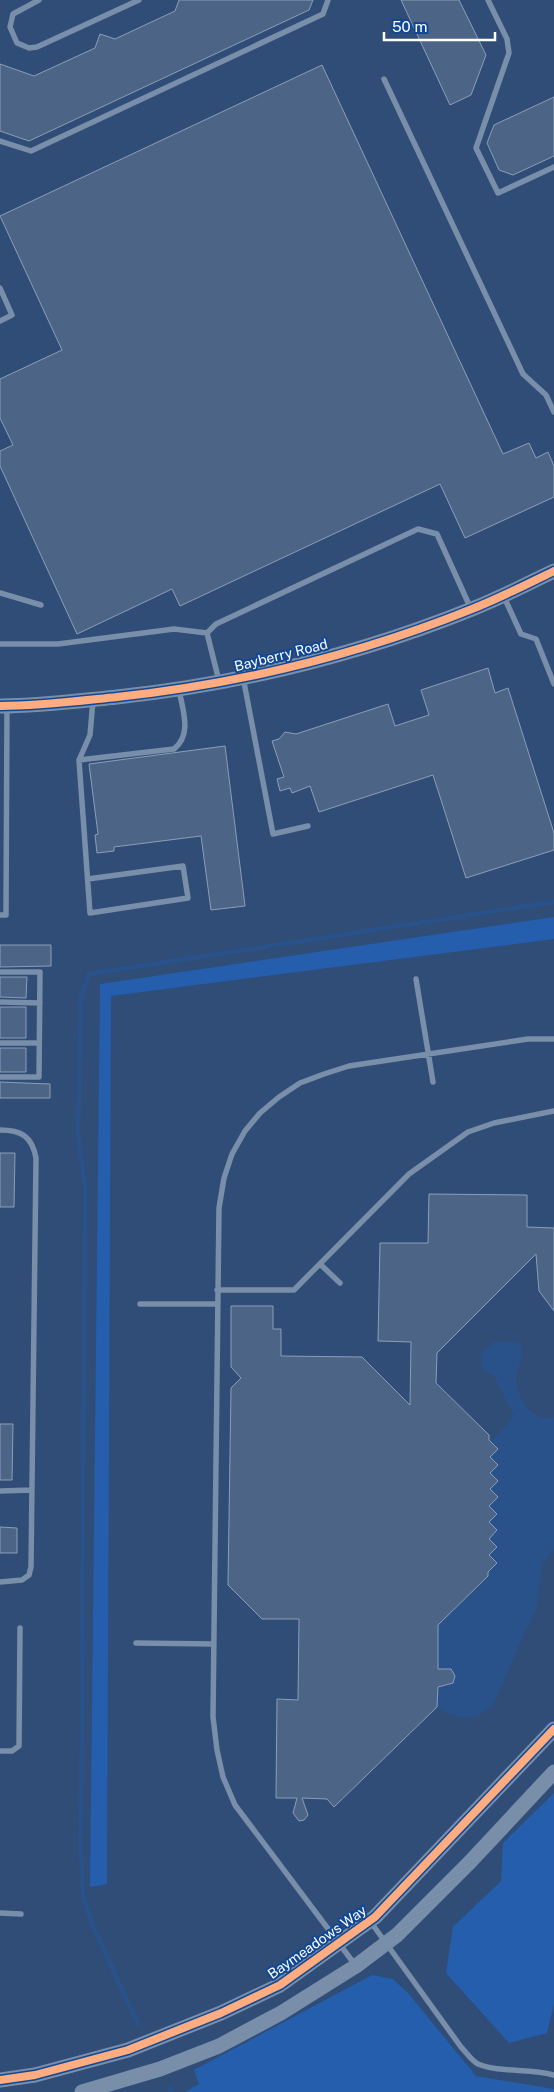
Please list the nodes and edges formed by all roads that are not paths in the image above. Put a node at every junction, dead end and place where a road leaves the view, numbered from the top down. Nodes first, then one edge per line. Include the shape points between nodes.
1 (39, 0) edge
2 (139, 0) edge
3 (328, 0) edge
4 (488, 0) edge
5 (32, 2) edge
6 (384, 79) dead end
7 (0, 141) edge
8 (554, 167) edge
9 (0, 288) edge
10 (0, 321) edge
11 (554, 412) edge
12 (554, 573) edge
13 (0, 593) edge
14 (504, 595) junction
15 (40, 605) dead end
16 (471, 610) junction
17 (207, 633) junction
18 (0, 644) edge
19 (243, 677) junction
20 (219, 682) junction
21 (554, 684) edge
22 (179, 689) junction
23 (93, 700) junction
24 (3, 706) edge
25 (79, 760) junction
26 (308, 826) dead end
27 (88, 879) junction
28 (0, 915) edge
29 (0, 972) edge
30 (416, 978) dead end
31 (0, 1002) edge
32 (40, 1002) junction
33 (554, 1039) edge
34 (0, 1043) edge
35 (39, 1043) junction
36 (429, 1054) junction
37 (0, 1077) edge
38 (433, 1082) dead end
39 (554, 1111) edge
40 (0, 1130) edge
41 (320, 1264) junction
42 (340, 1283) dead end
43 (217, 1290) junction
44 (140, 1304) dead end
45 (217, 1304) junction
46 (32, 1490) junction
47 (0, 1491) edge
48 (0, 1582) edge
49 (20, 1628) dead end
50 (136, 1643) dead end
51 (213, 1644) junction
52 (554, 1730) edge
53 (0, 1751) edge
54 (554, 1772) edge
55 (0, 1913) edge
56 (21, 1914) dead end
57 (370, 1921) junction
58 (338, 1942) junction
59 (386, 1943) junction
60 (356, 1966) junction
61 (554, 2075) edge
62 (0, 2080) edge
63 (82, 2092) edge

1 - 5 lane
2 - 5 lane via 29,48 17,43 10,27 13,14
3 - 7 lane via 323,14 31,151
4 - 8 lane via 509,53 476,148 498,193
6 - 11 lane via 523,374 546,395
9 - 10 lane via 12,314
12 - 14 street, Bayberry Road
13 - 15 lane
14 - 16 street, Bayberry Road
14 - 21 lane via 521,634 536,639
16 - 17 lane via 437,534 418,529 216,624
16 - 19 street, Bayberry Road via 383,641 277,671
17 - 18 lane via 174,629 58,644
17 - 20 lane
19 - 20 street, Bayberry Road
19 - 26 lane via 272,834
20 - 22 street, Bayberry Road
22 - 23 street, Bayberry Road
22 - 25 lane via 186,729 181,744 174,749
23 - 24 street, Bayberry Road
23 - 25 lane via 90,735
24 - 28 lane via 6,915
25 - 27 lane
27 - 27 lane via 183,866 188,898 90,913
29 - 32 lane via 40,972
30 - 36 lane
31 - 32 lane
32 - 35 lane
33 - 36 lane via 528,1039
34 - 35 lane
35 - 37 lane via 39,1077
36 - 38 lane
36 - 43 lane via 349,1066 324,1074 300,1084 260,1113 232,1154 224,1178 219,1208
39 - 41 lane via 494,1123 468,1132 409,1174
40 - 46 lane via 23,1133 30,1140 36,1158
41 - 42 lane
41 - 43 lane via 294,1290
43 - 45 lane
44 - 45 lane
45 - 51 lane
46 - 47 lane
46 - 48 lane via 29,1575 22,1580
49 - 53 lane via 19,1746 12,1751
50 - 51 lane
51 - 58 lane via 214,1728 223,1777 250,1827
52 - 57 street, Baymeadows Way
54 - 59 street via 470,1862
55 - 56 lane
57 - 58 street, Baymeadows Way
57 - 59 lane
58 - 60 lane
58 - 62 street, Baymeadows Way via 280,1985 221,2013 128,2050 35,2075
59 - 60 street
59 - 61 lane via 461,2047 477,2063 490,2067 539,2070
60 - 63 street via 281,2013 219,2046 160,2069

